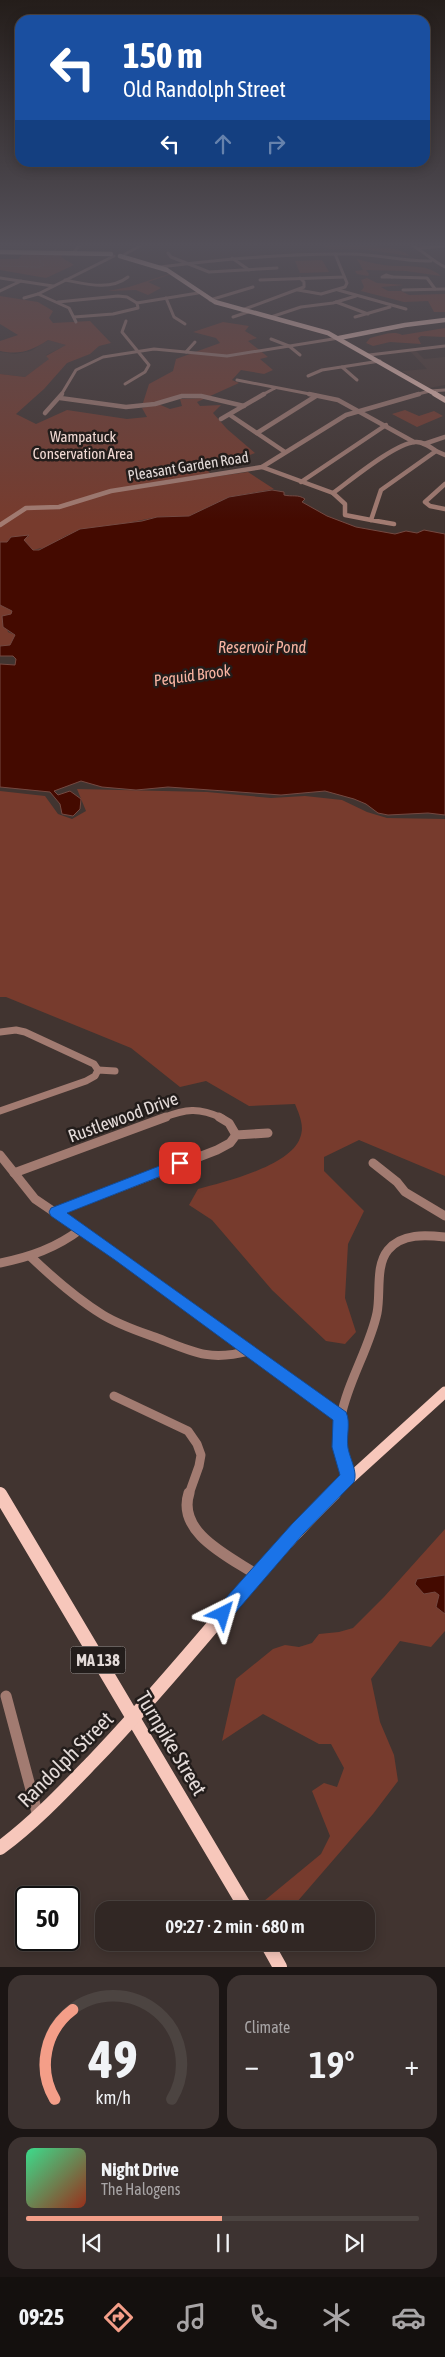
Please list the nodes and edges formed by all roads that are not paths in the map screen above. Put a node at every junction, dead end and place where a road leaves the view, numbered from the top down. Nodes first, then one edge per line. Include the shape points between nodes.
1 (127, 338) edge
2 (339, 338) joint
3 (271, 339) dead end
4 (194, 342) dead end
5 (289, 346) junction
6 (445, 346) edge
7 (137, 350) junction
8 (186, 352) junction
9 (369, 355) junction
10 (300, 356) dead end
11 (380, 362) junction
12 (342, 367) junction
13 (308, 376) dead end
14 (237, 380) dead end
15 (357, 380) dead end
16 (125, 384) dead end
17 (275, 388) junction
18 (445, 390) edge
19 (430, 391) junction
20 (316, 396) junction
21 (60, 398) junction
22 (445, 400) edge
23 (244, 406) junction
24 (360, 410) junction
25 (45, 413) dead end
26 (230, 414) junction
27 (221, 419) dead end
28 (386, 425) junction
29 (256, 433) junction
30 (445, 437) edge
31 (414, 442) junction
32 (424, 444) junction
33 (436, 450) junction
34 (285, 452) junction
35 (445, 455) edge
36 (262, 467) junction
37 (301, 482) junction
38 (445, 484) edge
39 (333, 493) junction
40 (445, 509) edge
41 (371, 520) junction
42 (394, 524) dead end
43 (0, 525) edge
44 (0, 1032) edge
45 (98, 1070) junction
46 (115, 1071) dead end
47 (0, 1111) edge
48 (268, 1133) dead end
49 (236, 1135) junction
50 (0, 1155) edge
51 (373, 1163) dead end
52 (14, 1173) junction
53 (56, 1212) junction
54 (445, 1216) edge
55 (80, 1229) junction
56 (445, 1237) edge
57 (31, 1257) junction
58 (0, 1264) edge
59 (249, 1351) junction
60 (444, 1393) edge
61 (114, 1396) dead end
62 (341, 1417) junction
63 (348, 1477) junction
64 (0, 1494) edge
65 (257, 1574) junction
66 (6, 1696) dead end
67 (133, 1720) junction
68 (38, 1817) junction
69 (0, 1848) edge
70 (242, 1901) edge
71 (271, 1951) edge
72 (280, 1967) edge

1 - 7 street
2 - 5 street
2 - 9 main road
3 - 5 street
4 - 8 street
5 - 8 street via 227,356
5 - 10 street
6 - 9 street
7 - 8 street
7 - 16 street via 149,367
7 - 21 street via 86,364 74,373
9 - 11 main road
11 - 12 street
11 - 19 main road
12 - 13 street
12 - 15 street
14 - 17 street
17 - 20 street
17 - 23 street
18 - 19 street, Pleasant Garden Road
19 - 22 main road
19 - 24 street, Pleasant Garden Road
20 - 24 street via 338,400
20 - 29 street
21 - 23 street via 126,407 147,406 182,396 201,396
21 - 25 street
23 - 26 street
24 - 28 street
24 - 34 street, Pleasant Garden Road via 338,418
26 - 27 street
26 - 29 street
28 - 31 street
28 - 37 street
29 - 34 street
30 - 32 street
31 - 32 street
31 - 39 street
32 - 33 street
33 - 35 street
33 - 41 street via 381,490
34 - 36 street, Pleasant Garden Road
36 - 37 street
36 - 43 street, Pleasant Garden Road via 111,491 59,507 26,508
37 - 39 street
38 - 40 street via 425,502
39 - 41 street via 344,504 346,515
41 - 42 street
44 - 45 street via 25,1032 94,1064
45 - 46 street
45 - 47 street via 86,1081
48 - 49 street
49 - 52 street, Rustlewood Drive via 221,1118 203,1110 184,1110
49 - 53 street via 230,1143 217,1150
50 - 52 street
51 - 54 street via 405,1192
52 - 53 street via 35,1199
53 - 55 street
55 - 57 street via 68,1239
55 - 59 street
56 - 62 street via 410,1237 397,1241 384,1253 377,1313
57 - 58 street
57 - 59 street via 103,1315 130,1328 201,1355 230,1356
59 - 62 street
60 - 63 main road, Randolph Street
61 - 65 street via 188,1430 197,1440 202,1456 200,1467 186,1500 191,1522 211,1543
62 - 63 street via 340,1447
63 - 65 main road, Randolph Street
64 - 67 main road, Turnpike Street / MA 138
65 - 67 main road, Randolph Street
66 - 68 street
67 - 68 main road, Randolph Street
67 - 70 main road, Turnpike Street / MA 138
68 - 69 main road, Randolph Street
71 - 72 main road

